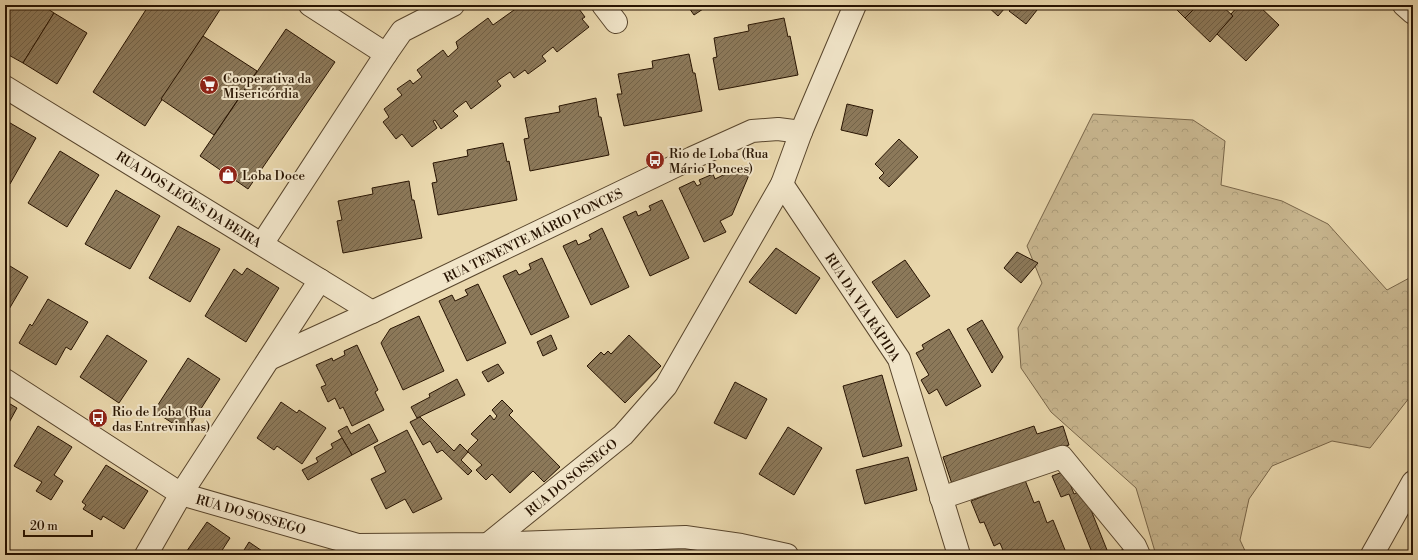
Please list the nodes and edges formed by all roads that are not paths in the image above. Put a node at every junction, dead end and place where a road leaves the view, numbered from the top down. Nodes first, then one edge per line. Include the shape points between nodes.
1 (310, 5) edge
2 (453, 5) edge
3 (603, 5) edge
4 (855, 5) edge
5 (1404, 5) edge
6 (1413, 13) edge
7 (616, 22) dead end
8 (386, 54) junction
9 (5, 87) edge
10 (802, 132) junction
11 (782, 184) junction
12 (262, 244) junction
13 (320, 280) junction
14 (372, 312) junction
15 (269, 359) junction
16 (5, 380) edge
17 (1413, 482) edge
18 (181, 494) junction
19 (942, 498) junction
20 (488, 544) junction
21 (362, 550) edge
22 (738, 550) edge
23 (146, 555) edge
24 (786, 555) edge
25 (959, 555) edge
26 (1139, 555) edge
27 (1372, 555) edge

1 - 8 street
2 - 8 street via 402,31
3 - 7 street
4 - 10 street, RUA DO SOSSEGO
5 - 6 street
8 - 12 street
9 - 12 street, RUA DOS LEÕES DA BEIRA
10 - 11 street, RUA DO SOSSEGO
10 - 14 street, RUA TENENTE MÁRIO PONCES via 778,129 752,131
11 - 19 street, RUA DA VIA RÁPIDA via 899,359
11 - 20 street, RUA DO SOSSEGO via 666,386 623,435
12 - 13 street, RUA DOS LEÕES DA BEIRA
13 - 14 street, RUA DOS LEÕES DA BEIRA
13 - 15 street
14 - 15 street, RUA TENENTE MÁRIO PONCES
15 - 18 street
16 - 18 street, RUA DO SOSSEGO
17 - 27 street
18 - 21 street, RUA DO SOSSEGO
18 - 23 street
19 - 25 street, RUA DA VIA RÁPIDA
19 - 26 street via 1062,457 1136,546
20 - 21 street, RUA DO SOSSEGO
20 - 22 street via 685,537
22 - 24 street

